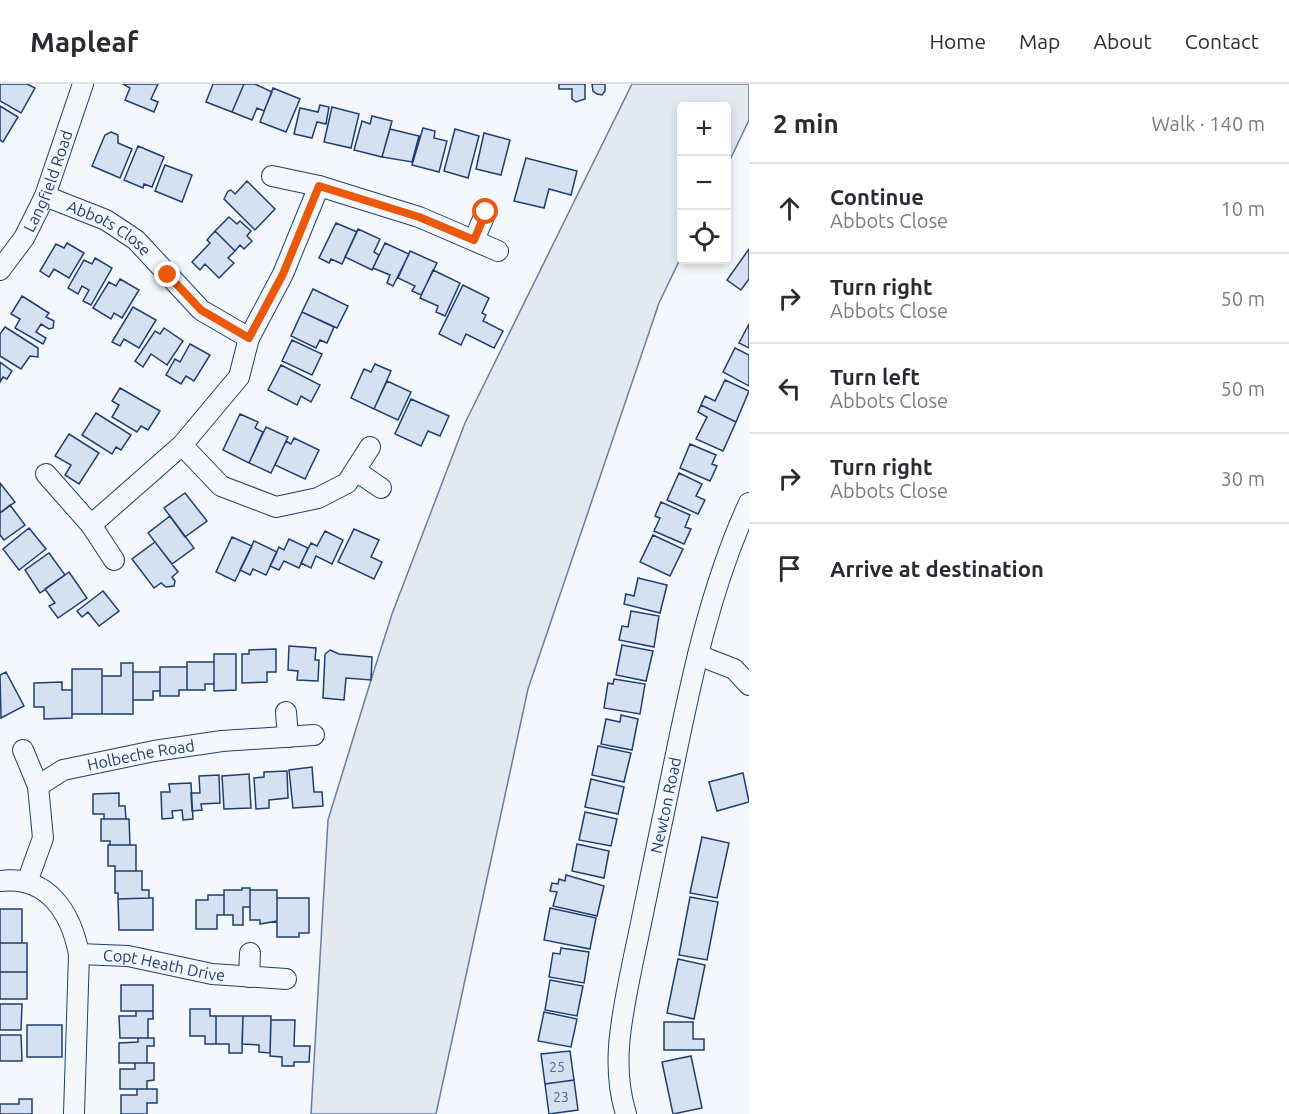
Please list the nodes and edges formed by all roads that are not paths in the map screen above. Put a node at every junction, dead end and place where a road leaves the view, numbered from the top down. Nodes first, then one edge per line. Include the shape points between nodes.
1 (83, 84) edge
2 (272, 176) dead end
3 (319, 186) junction
4 (45, 196) junction
5 (486, 212) dead end
6 (474, 240) junction
7 (498, 251) dead end
8 (0, 270) edge
9 (249, 338) junction
10 (182, 445) junction
11 (370, 447) dead end
12 (356, 471) junction
13 (46, 474) dead end
14 (381, 488) dead end
15 (749, 503) edge
16 (92, 525) junction
17 (114, 560) dead end
18 (698, 655) junction
19 (749, 684) edge
20 (286, 712) dead end
21 (314, 735) dead end
22 (288, 736) junction
23 (23, 750) dead end
24 (38, 786) junction
25 (0, 880) edge
26 (27, 882) junction
27 (250, 953) dead end
28 (80, 954) junction
29 (249, 977) junction
30 (286, 979) dead end
31 (74, 1114) edge
32 (626, 1114) edge

1 - 4 street, Langfield Road
2 - 3 street
3 - 6 street via 419,217
3 - 9 street via 283,274
4 - 8 street, Langfield Road via 24,238
4 - 9 street, Abbots Close via 106,220 136,240 201,310
5 - 6 street
6 - 7 street
9 - 10 street via 239,377
10 - 12 street via 221,486 276,507 318,498 347,483
10 - 16 street
11 - 12 street
12 - 14 street
13 - 16 street
15 - 18 street, Newton Road via 730,545
16 - 17 street
18 - 19 street via 734,669
18 - 32 street, Newton Road via 621,1025 618,1061
20 - 22 street
21 - 22 street, Holbeche Road
22 - 24 street, Holbeche Road via 154,751 63,770
23 - 24 street
24 - 26 street via 44,838
25 - 26 street, Copt Heath Drive
26 - 28 street, Copt Heath Drive via 48,894 68,914
27 - 29 street, Copt Heath Drive
28 - 29 street, Copt Heath Drive via 128,956 212,975
28 - 31 street, Copt Heath Drive
29 - 30 street, Copt Heath Drive

